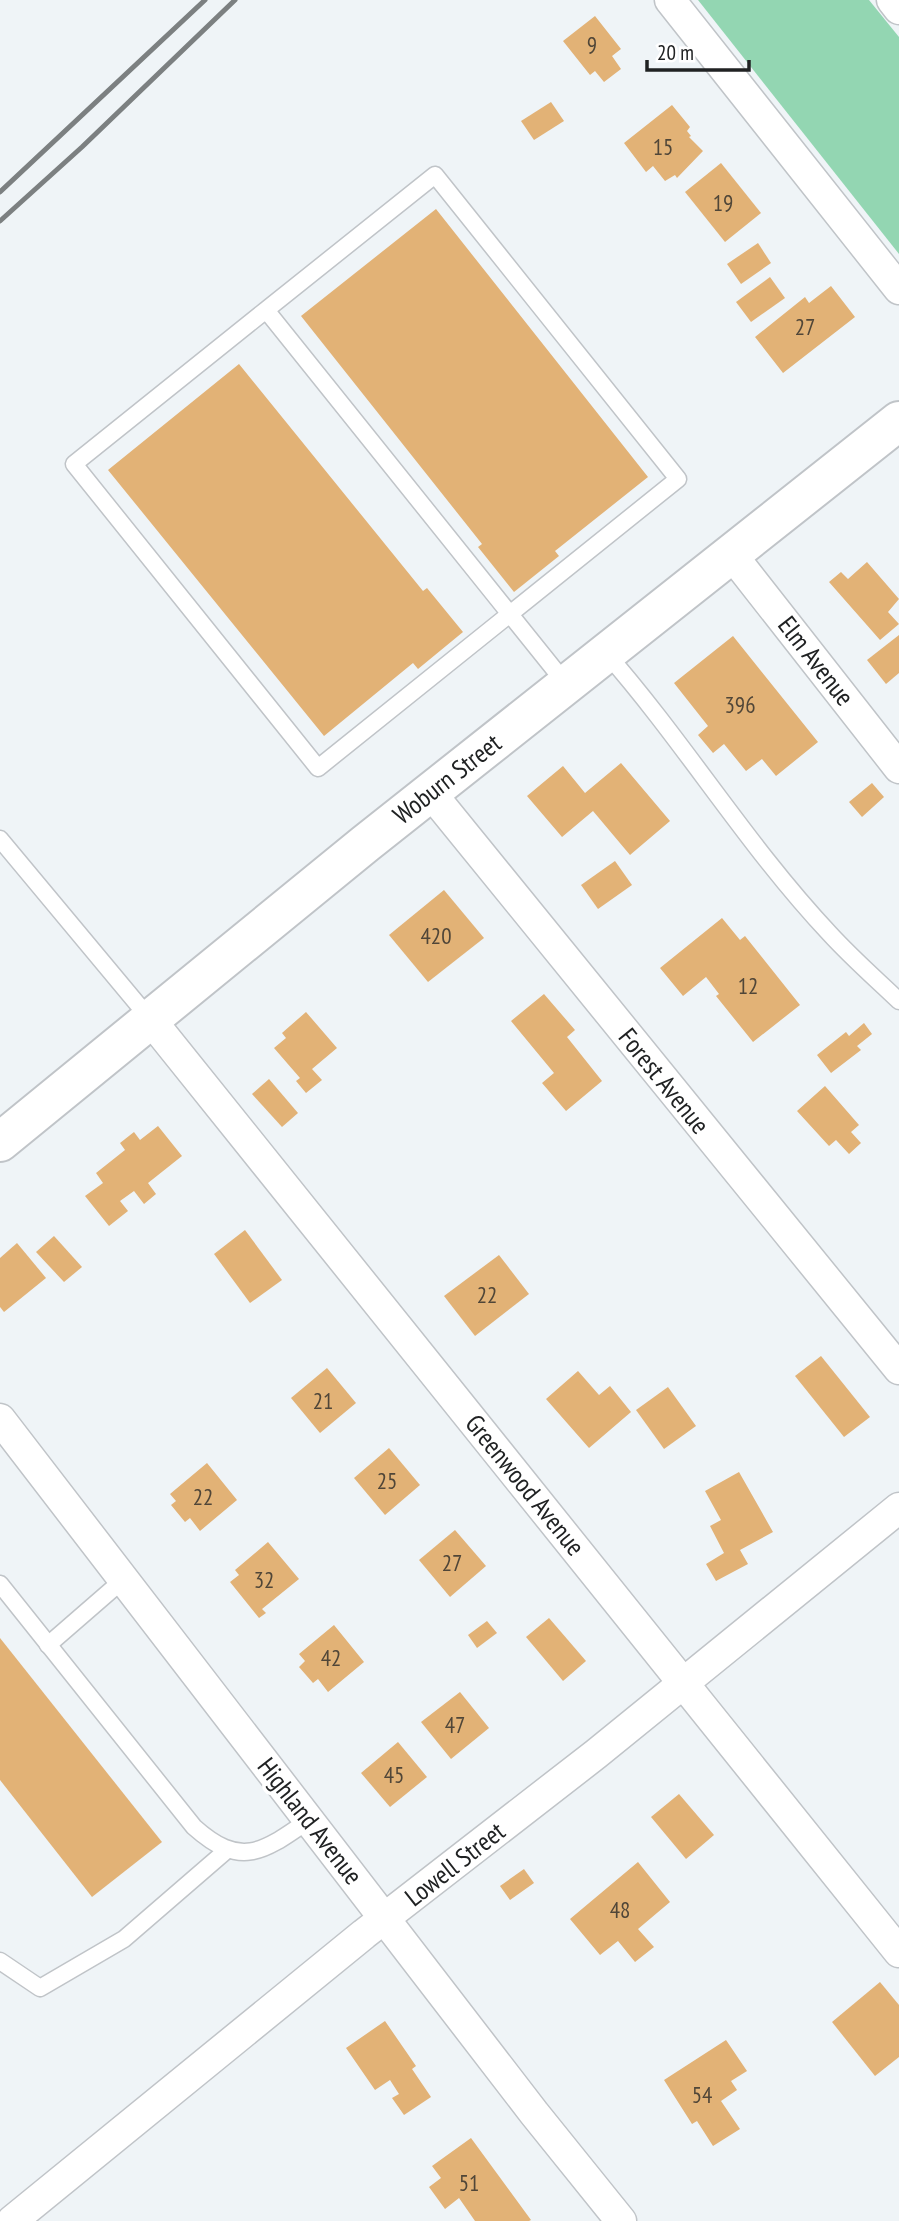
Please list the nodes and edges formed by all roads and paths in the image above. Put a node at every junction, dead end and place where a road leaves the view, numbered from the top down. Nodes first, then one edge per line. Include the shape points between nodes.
1 (670, 0) edge
2 (892, 0) edge
3 (899, 9) edge
4 (899, 289) edge
5 (267, 310) junction
6 (899, 421) edge
7 (732, 555) junction
8 (510, 614) junction
9 (606, 653) junction
10 (568, 686) junction
11 (899, 768) edge
12 (430, 792) junction
13 (0, 839) edge
14 (899, 1001) edge
15 (150, 1019) junction
16 (0, 1142) edge
17 (899, 1369) edge
18 (0, 1419) edge
19 (899, 1508) edge
20 (124, 1579) junction
21 (0, 1584) edge
22 (48, 1645) junction
23 (684, 1683) junction
24 (309, 1819) junction
25 (227, 1850) junction
26 (384, 1918) junction
27 (899, 1952) edge
28 (0, 1961) edge
29 (12, 2221) edge
30 (621, 2221) edge

1 - 4 street
2 - 3 street
5 - 8 lane
5 - 8 lane via 435,175 470,218 678,479
5 - 8 lane via 74,464 152,562 318,768
6 - 7 main road, Woburn Street
7 - 9 main road, Woburn Street
7 - 11 street, Elm Avenue
8 - 10 lane
9 - 10 main road, Woburn Street
9 - 14 lane via 647,699 829,934
10 - 12 main road, Woburn Street
12 - 15 main road, Woburn Street
12 - 17 street, Forest Avenue
13 - 15 lane
15 - 16 main road, Woburn Street
15 - 23 street, Greenwood Avenue
18 - 20 street, Highland Avenue
19 - 23 street, Lowell Street
20 - 22 lane
20 - 24 street, Highland Avenue
21 - 22 lane
22 - 25 lane via 194,1827
23 - 26 street, Lowell Street
23 - 27 street, Greenwood Avenue
24 - 25 lane via 262,1850
24 - 26 street, Highland Avenue
25 - 28 lane via 124,1939 40,1989
26 - 29 street, Lowell Street
26 - 30 street, Highland Avenue

